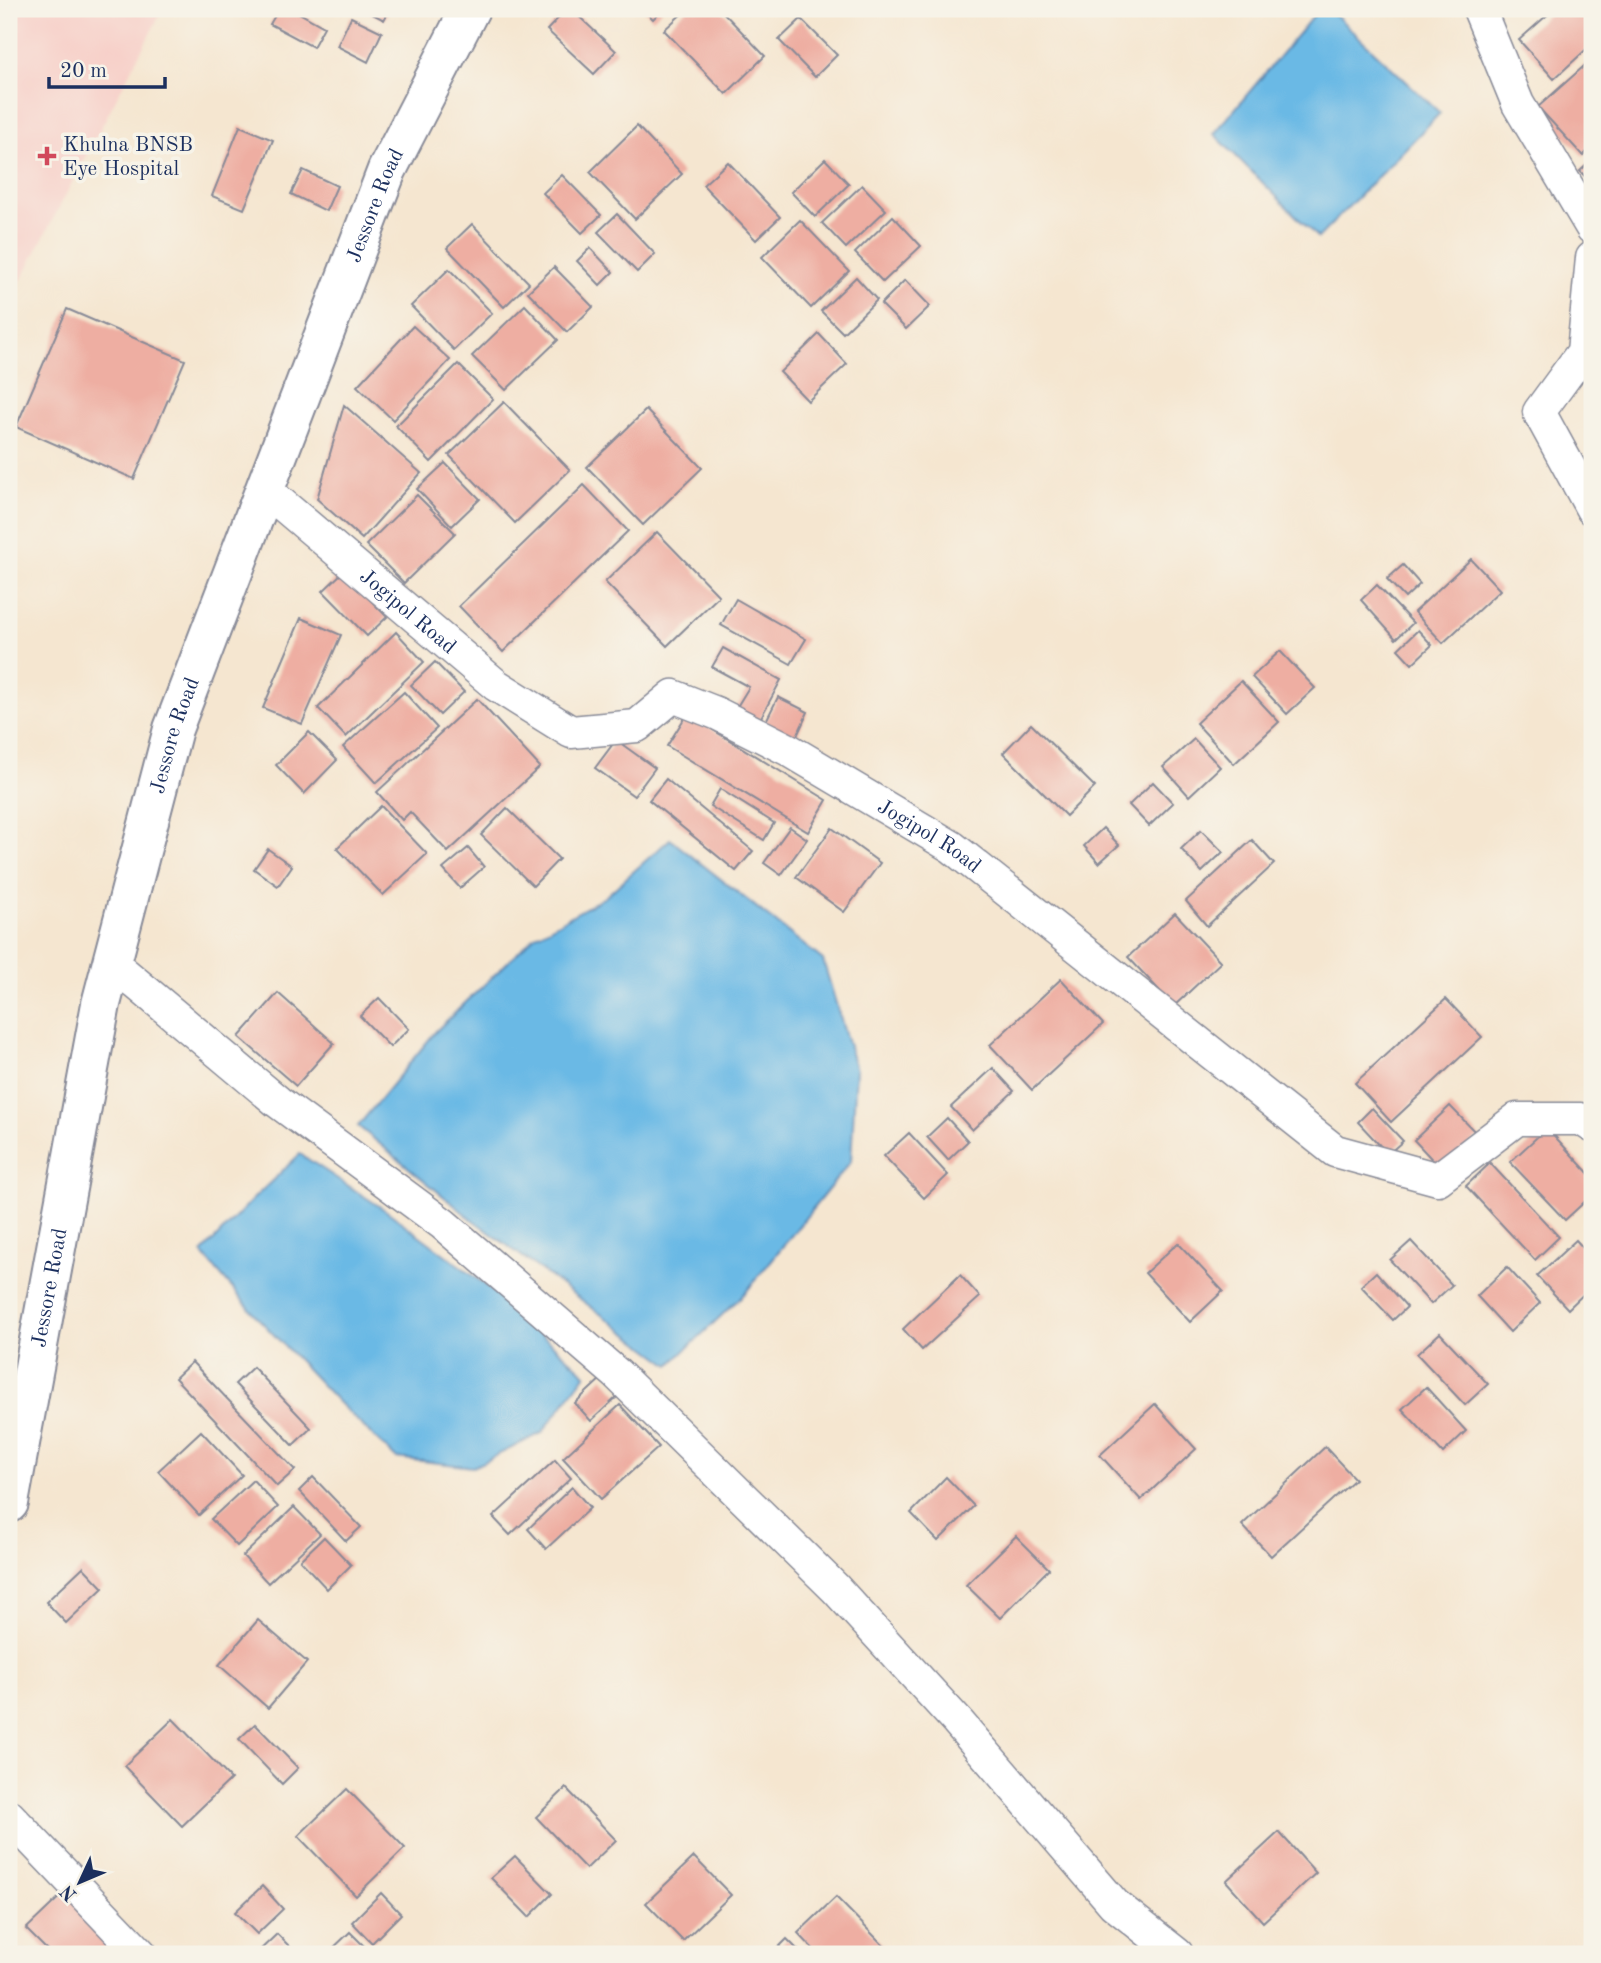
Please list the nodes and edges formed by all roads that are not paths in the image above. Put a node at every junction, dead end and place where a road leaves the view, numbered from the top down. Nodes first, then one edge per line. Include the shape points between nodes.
1 (470, 9) edge
2 (1479, 9) edge
3 (1592, 228) edge
4 (1592, 258) edge
5 (264, 489) junction
6 (1592, 509) edge
7 (112, 963) junction
8 (1592, 1126) edge
9 (9, 1503) edge
10 (9, 1816) edge
11 (141, 1954) edge
12 (1177, 1954) edge

1 - 5 highway, Jessore Road via 387,170
2 - 3 street via 1518,104
4 - 6 street via 1583,352 1539,412
5 - 7 highway, Jessore Road via 173,729
5 - 8 street, Jogipol Road via 496,685 571,732 637,726 673,696 789,750 951,847 1335,1151 1438,1179 1517,1119 1581,1119
7 - 9 highway, Jessore Road
7 - 12 street via 278,1102 443,1224 617,1374 835,1588 1114,1904
10 - 11 street

